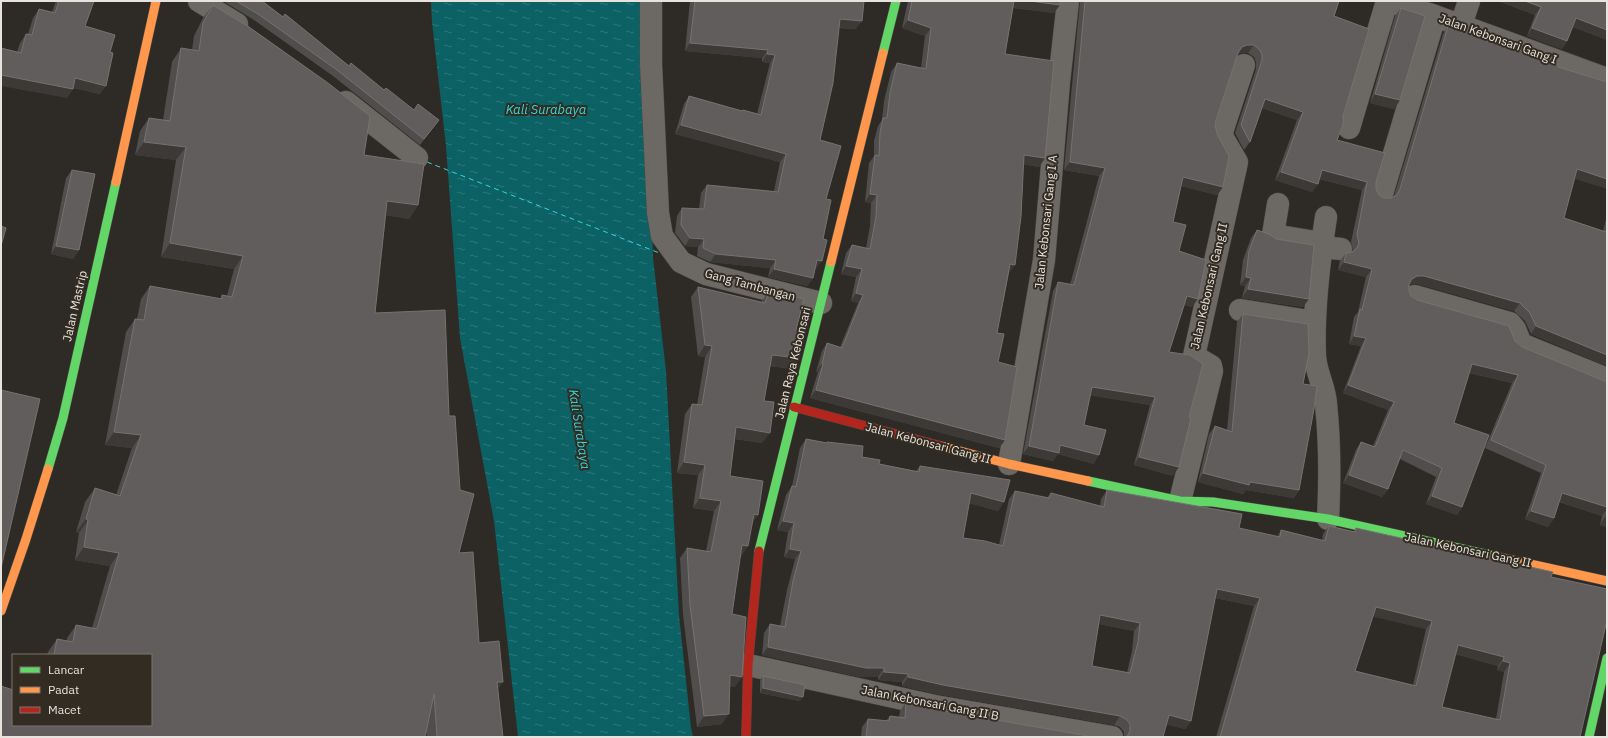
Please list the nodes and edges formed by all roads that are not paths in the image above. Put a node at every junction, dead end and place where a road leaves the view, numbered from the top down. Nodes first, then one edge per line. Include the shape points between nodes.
1 (156, 1) edge
2 (199, 1) edge
3 (651, 1) edge
4 (896, 1) edge
5 (1068, 1) edge
6 (1388, 1) edge
7 (1469, 1) edge
8 (1435, 16) junction
9 (1461, 25) junction
10 (253, 34) edge
11 (1244, 65) dead end
12 (1607, 79) edge
13 (332, 91) edge
14 (1349, 128) dead end
15 (418, 158) dead end
16 (1382, 194) dead end
17 (1278, 204) dead end
18 (1326, 217) dead end
19 (1329, 246) junction
20 (1415, 296) dead end
21 (821, 303) junction
22 (1240, 310) dead end
23 (1315, 322) junction
24 (1607, 379) edge
25 (794, 407) junction
26 (1009, 464) junction
27 (1180, 501) junction
28 (1328, 519) junction
29 (1607, 580) edge
30 (1, 611) edge
31 (1607, 658) edge
32 (748, 665) junction
33 (746, 737) edge
34 (1112, 737) edge
35 (1589, 737) edge

1 - 30 main road, Jalan Mastrip via 63,418
2 - 10 street
3 - 21 street, Gang Tambangan via 651,64 658,213 662,236 681,262 706,274
4 - 21 main road, Jalan Raya Kebonsari
5 - 26 street, Jalan Kebonsari Gang I A via 1044,260
6 - 8 street, Jalan Kebonsari Gang I
6 - 14 street
7 - 9 street
8 - 9 street, Jalan Kebonsari Gang I
8 - 16 street
9 - 12 street, Jalan Kebonsari Gang I
11 - 27 street, Jalan Kebonsari Gang II via 1222,132 1237,162 1194,356 1211,366 1212,371
13 - 15 street
17 - 19 street via 1273,235
18 - 19 street
19 - 23 street
20 - 24 street via 1510,323 1521,344
21 - 25 main road, Jalan Raya Kebonsari
22 - 23 street
23 - 28 street via 1316,357 1326,403 1329,436 1331,470
25 - 26 main road, Jalan Kebonsari Gang II
25 - 32 main road, Jalan Raya Kebonsari via 759,550
26 - 27 main road, Jalan Kebonsari Gang II
27 - 28 main road, Jalan Kebonsari Gang II via 1213,502
28 - 29 main road, Jalan Kebonsari Gang II
31 - 35 main road
32 - 33 main road, Jalan Raya Kebonsari
32 - 34 street, Jalan Kebonsari Gang II B via 935,706

